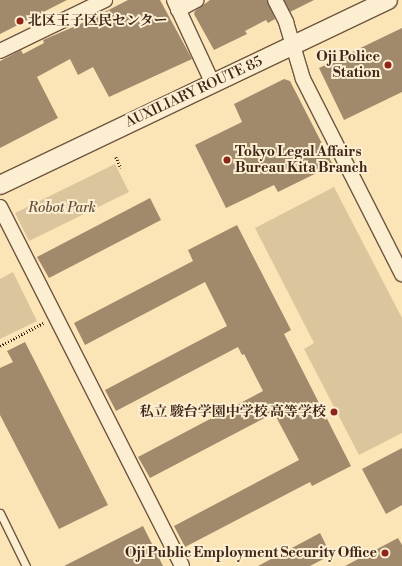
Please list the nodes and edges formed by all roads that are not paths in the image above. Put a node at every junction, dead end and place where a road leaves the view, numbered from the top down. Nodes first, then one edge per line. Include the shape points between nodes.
1 (106, 0) edge
2 (196, 0) edge
3 (275, 0) edge
4 (388, 0) edge
5 (370, 4) edge
6 (176, 5) edge
7 (292, 46) junction
8 (0, 51) edge
9 (212, 82) junction
10 (0, 185) edge
11 (0, 207) edge
12 (402, 274) edge
13 (0, 513) edge
14 (26, 566) edge
15 (182, 566) edge

1 - 8 street
2 - 6 street
3 - 7 street via 286,22
4 - 5 street, AUXILIARY ROUTE 85
5 - 7 street, AUXILIARY ROUTE 85
6 - 9 street
7 - 9 street, AUXILIARY ROUTE 85
7 - 12 street via 303,79
9 - 10 street, AUXILIARY ROUTE 85
11 - 15 street
13 - 14 lane

